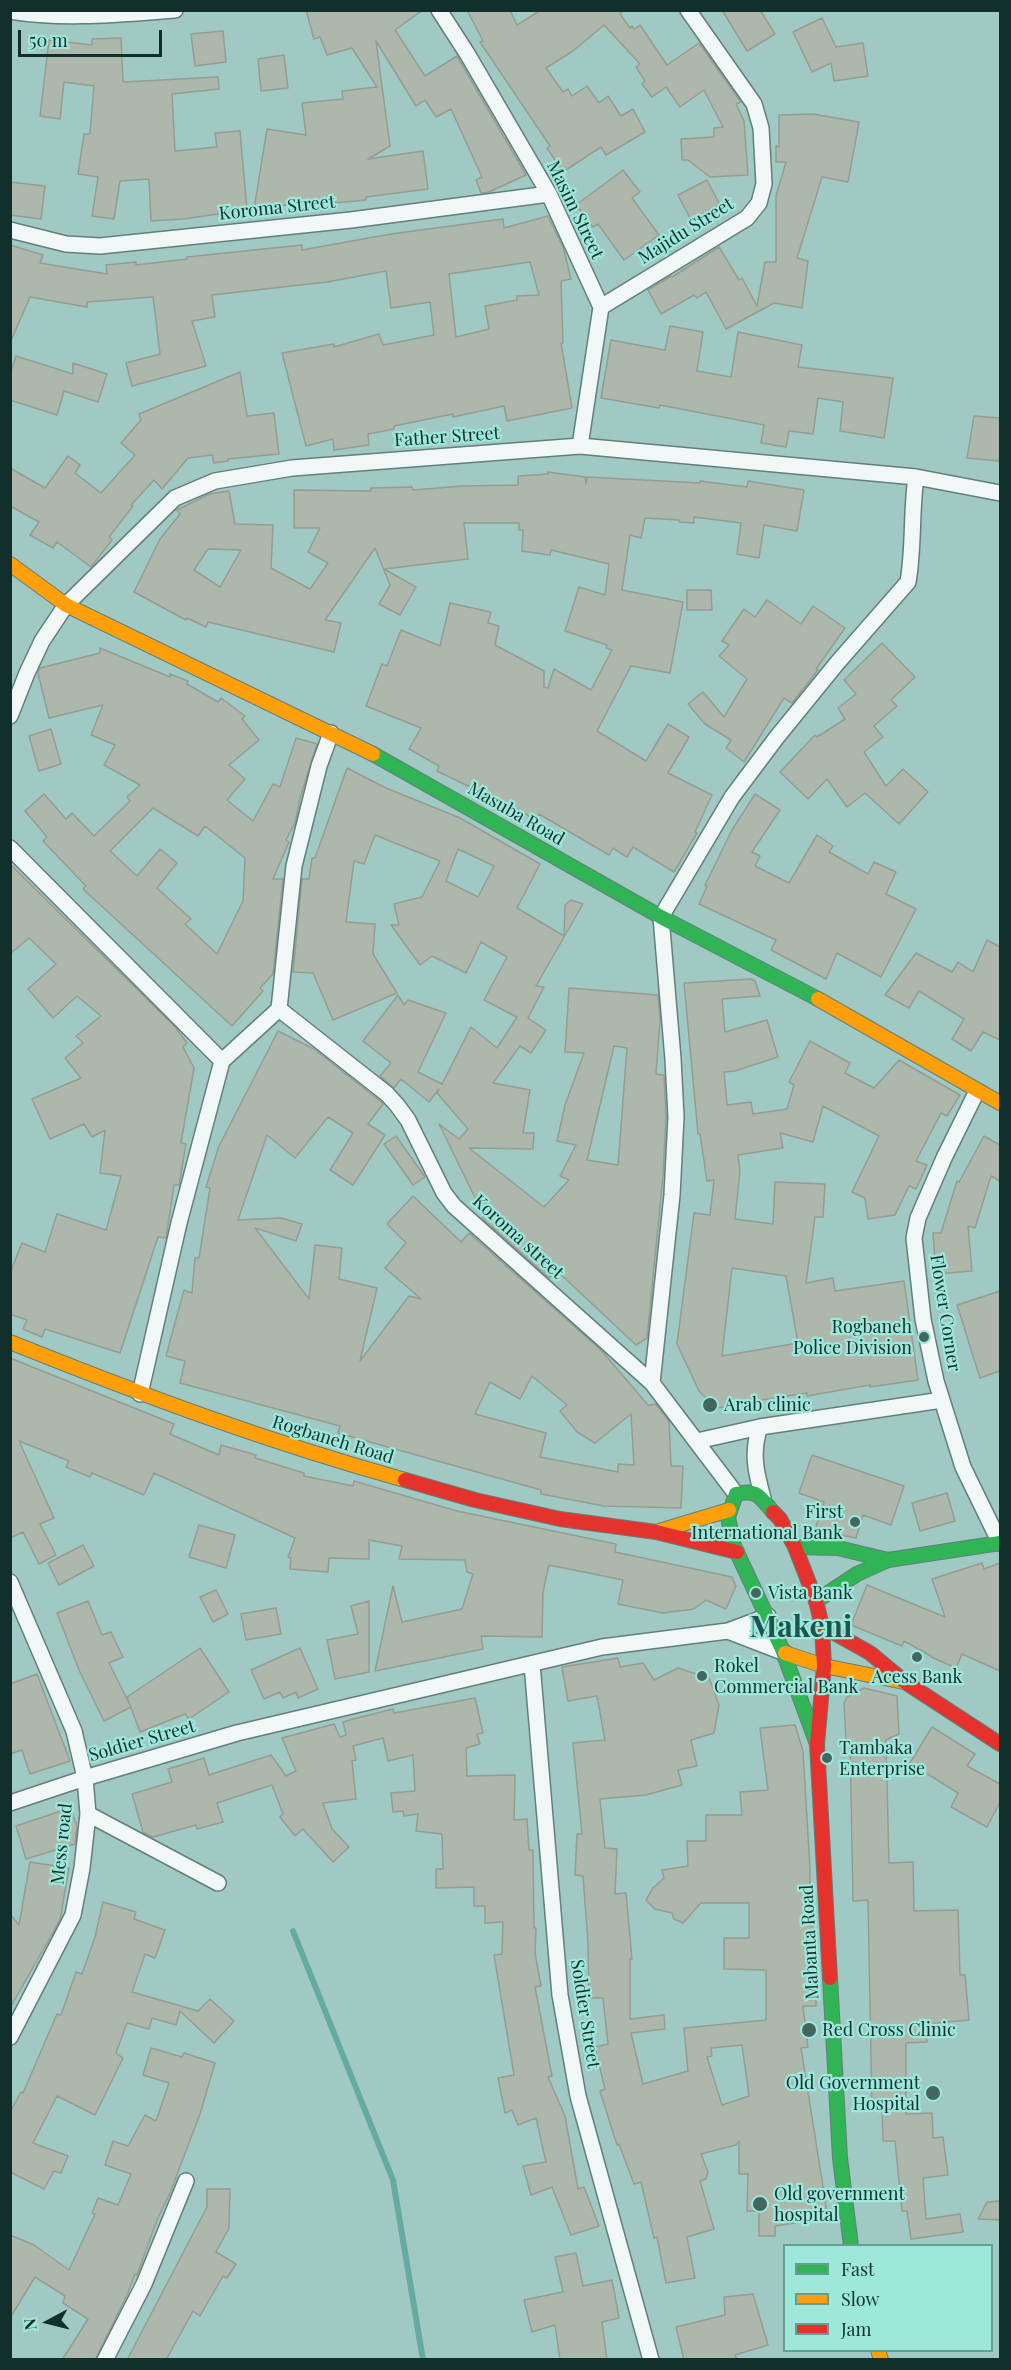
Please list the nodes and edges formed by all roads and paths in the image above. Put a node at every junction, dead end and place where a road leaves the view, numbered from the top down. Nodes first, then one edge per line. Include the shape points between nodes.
1 (175, 10) edge
2 (439, 10) edge
3 (688, 10) edge
4 (10, 11) edge
5 (549, 194) junction
6 (10, 230) edge
7 (601, 307) junction
8 (580, 446) junction
9 (916, 477) junction
10 (1000, 494) edge
11 (10, 564) edge
12 (66, 605) junction
13 (10, 716) edge
14 (331, 734) junction
15 (10, 848) edge
16 (661, 917) junction
17 (279, 1009) junction
18 (222, 1061) junction
19 (976, 1091) junction
20 (1000, 1103) edge
21 (10, 1342) edge
22 (652, 1383) junction
23 (140, 1394) junction
24 (942, 1400) junction
25 (760, 1427) junction
26 (697, 1441) junction
27 (736, 1494) junction
28 (763, 1498) junction
29 (729, 1510) junction
30 (656, 1532) junction
31 (1000, 1543) edge
32 (795, 1547) junction
33 (737, 1552) junction
34 (888, 1560) junction
35 (10, 1582) edge
36 (816, 1601) junction
37 (768, 1616) junction
38 (822, 1626) junction
39 (728, 1631) junction
40 (784, 1653) junction
41 (532, 1664) junction
42 (824, 1666) junction
43 (905, 1682) junction
44 (817, 1744) junction
45 (1000, 1744) edge
46 (86, 1778) junction
47 (10, 1803) edge
48 (88, 1814) junction
49 (218, 1883) dead end
50 (10, 2037) edge
51 (186, 2181) dead end
52 (851, 2244) edge
53 (105, 2360) edge
54 (651, 2360) edge

1 - 4 street via 95,16 40,16
2 - 5 street, Masim Street
3 - 7 street, Majidu Street via 754,104 764,160 759,203 747,218
5 - 6 street, Koroma Street via 351,220 100,246 66,244
5 - 7 street, Masim Street
7 - 8 street
8 - 9 street, Father Street
8 - 12 street, Father Street via 292,468 215,481 175,498
9 - 10 street, Father Street
9 - 16 street via 908,582 838,662 732,797
11 - 12 main road, Masuba Road
12 - 13 street, Father Street via 42,641
12 - 14 main road, Masuba Road
14 - 16 main road, Masuba Road via 377,756
14 - 17 street via 294,866
15 - 18 street
16 - 19 main road, Masuba Road via 817,998
16 - 22 street via 676,1117 672,1195
17 - 18 street
17 - 22 street, Koroma street via 387,1094 408,1120 454,1206
18 - 23 street via 179,1223
19 - 20 main road, Masuba Road
19 - 24 street, Flower Corner via 914,1229 923,1319
21 - 23 main road, Rogbaneh Road
22 - 26 street, Koroma street
23 - 30 main road, Rogbaneh Road via 312,1454 475,1500 560,1519
24 - 25 street
24 - 31 street, Flower Corner via 963,1467
25 - 26 street
25 - 28 street via 754,1449
26 - 27 street, Koroma street
27 - 28 main road via 750,1491
27 - 29 main road
28 - 32 main road via 780,1518
29 - 30 main road
29 - 33 main road
30 - 33 main road, Rogbaneh Road
31 - 34 main road
32 - 34 main road via 838,1548
32 - 36 main road
33 - 37 main road
34 - 36 main road via 856,1574
35 - 46 street, Mess road via 74,1731
36 - 38 main road
37 - 39 street, Soldier Street
37 - 40 main road
38 - 42 main road
38 - 43 main road via 870,1653
39 - 40 street, Soldier Street
39 - 41 street, Soldier Street via 602,1647
40 - 42 main road
40 - 44 main road
41 - 46 street, Soldier Street via 237,1733
41 - 54 street, Soldier Street via 560,1995 578,2096
42 - 43 main road
42 - 44 main road
43 - 45 main road
44 - 52 main road, Mabanta Road via 840,2158
46 - 47 street, Soldier Street
46 - 48 street, Mess road
48 - 49 street
48 - 50 street, Mess road via 73,1915
51 - 53 street via 144,2284

